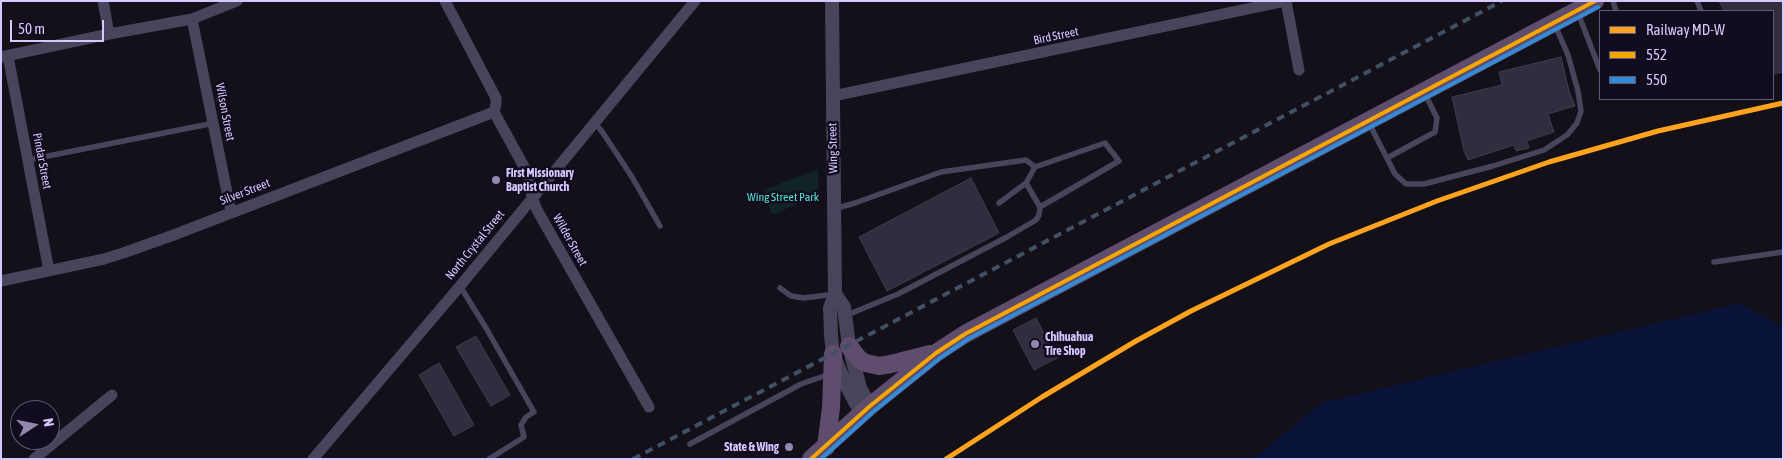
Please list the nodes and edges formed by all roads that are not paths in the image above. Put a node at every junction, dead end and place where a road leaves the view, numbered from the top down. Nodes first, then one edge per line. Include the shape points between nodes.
1 (103, 1) edge
2 (236, 1) edge
3 (445, 1) edge
4 (695, 1) edge
5 (832, 1) edge
6 (1285, 1) edge
7 (1595, 1) edge
8 (1577, 10) junction
9 (192, 19) junction
10 (1554, 23) junction
11 (109, 34) junction
12 (5, 56) edge
13 (1599, 67) edge
14 (1299, 70) dead end
15 (1424, 92) junction
16 (832, 96) junction
17 (494, 112) junction
18 (1368, 121) junction
19 (214, 123) junction
20 (595, 123) junction
21 (1387, 158) junction
22 (28, 160) junction
23 (1035, 167) junction
24 (1026, 183) junction
25 (532, 197) junction
26 (999, 203) dead end
27 (1040, 207) junction
28 (834, 209) junction
29 (231, 212) junction
30 (660, 226) dead end
31 (1783, 252) edge
32 (1714, 262) dead end
33 (49, 271) junction
34 (1, 281) edge
35 (460, 286) junction
36 (780, 288) dead end
37 (835, 294) junction
38 (845, 316) junction
39 (849, 346) junction
40 (936, 353) junction
41 (833, 354) junction
42 (832, 373) junction
43 (112, 394) dead end
44 (649, 407) dead end
45 (865, 410) junction
46 (690, 444) dead end
47 (826, 447) junction
48 (34, 459) edge
49 (313, 459) edge
50 (489, 459) edge
51 (811, 459) edge

1 - 11 street
2 - 9 street
3 - 17 street, Wilder Street via 496,98
4 - 20 street, North Crystal Street
5 - 16 street, Wing Street
6 - 14 street
6 - 16 street, Bird Street
7 - 8 main road
8 - 10 main road
8 - 13 lane
9 - 11 street
9 - 19 street, Wilson Street
10 - 15 main road
10 - 21 lane via 1568,55 1581,111 1577,123 1567,135 1544,150 1424,184 1406,184 1395,174
11 - 12 street
12 - 22 street, Pindar Street
15 - 18 main road
15 - 21 lane via 1437,118 1435,132
16 - 28 street, Wing Street
17 - 25 street, Wilder Street via 528,174
17 - 29 street, Silver Street
18 - 21 lane
18 - 40 main road via 1006,312
19 - 22 lane
19 - 29 street, Wilson Street
20 - 25 street, North Crystal Street
20 - 30 lane
22 - 33 street, Pindar Street
23 - 24 lane
23 - 27 lane via 1105,143 1119,161
23 - 28 lane via 1026,160 941,172
24 - 26 lane
24 - 27 lane
25 - 35 street, North Crystal Street
25 - 44 street, Wilder Street
27 - 38 lane via 1036,220 1007,237 898,294
28 - 37 street, Wing Street
29 - 33 street, Silver Street via 116,255
31 - 32 lane
33 - 34 street, Silver Street
35 - 49 street, North Crystal Street
35 - 50 lane via 534,412 521,425 524,437
36 - 37 lane via 791,296 804,298
37 - 38 street, Wing Street via 844,307
37 - 41 street, Wing Street via 830,308
38 - 39 street, Wing Street
39 - 40 main road via 866,363 879,366
39 - 45 street, Wing Street
40 - 45 main road
41 - 42 main road
41 - 45 street, Wing Street via 845,383
42 - 46 lane via 801,384
42 - 47 main road
43 - 48 street
45 - 47 main road
47 - 51 main road

